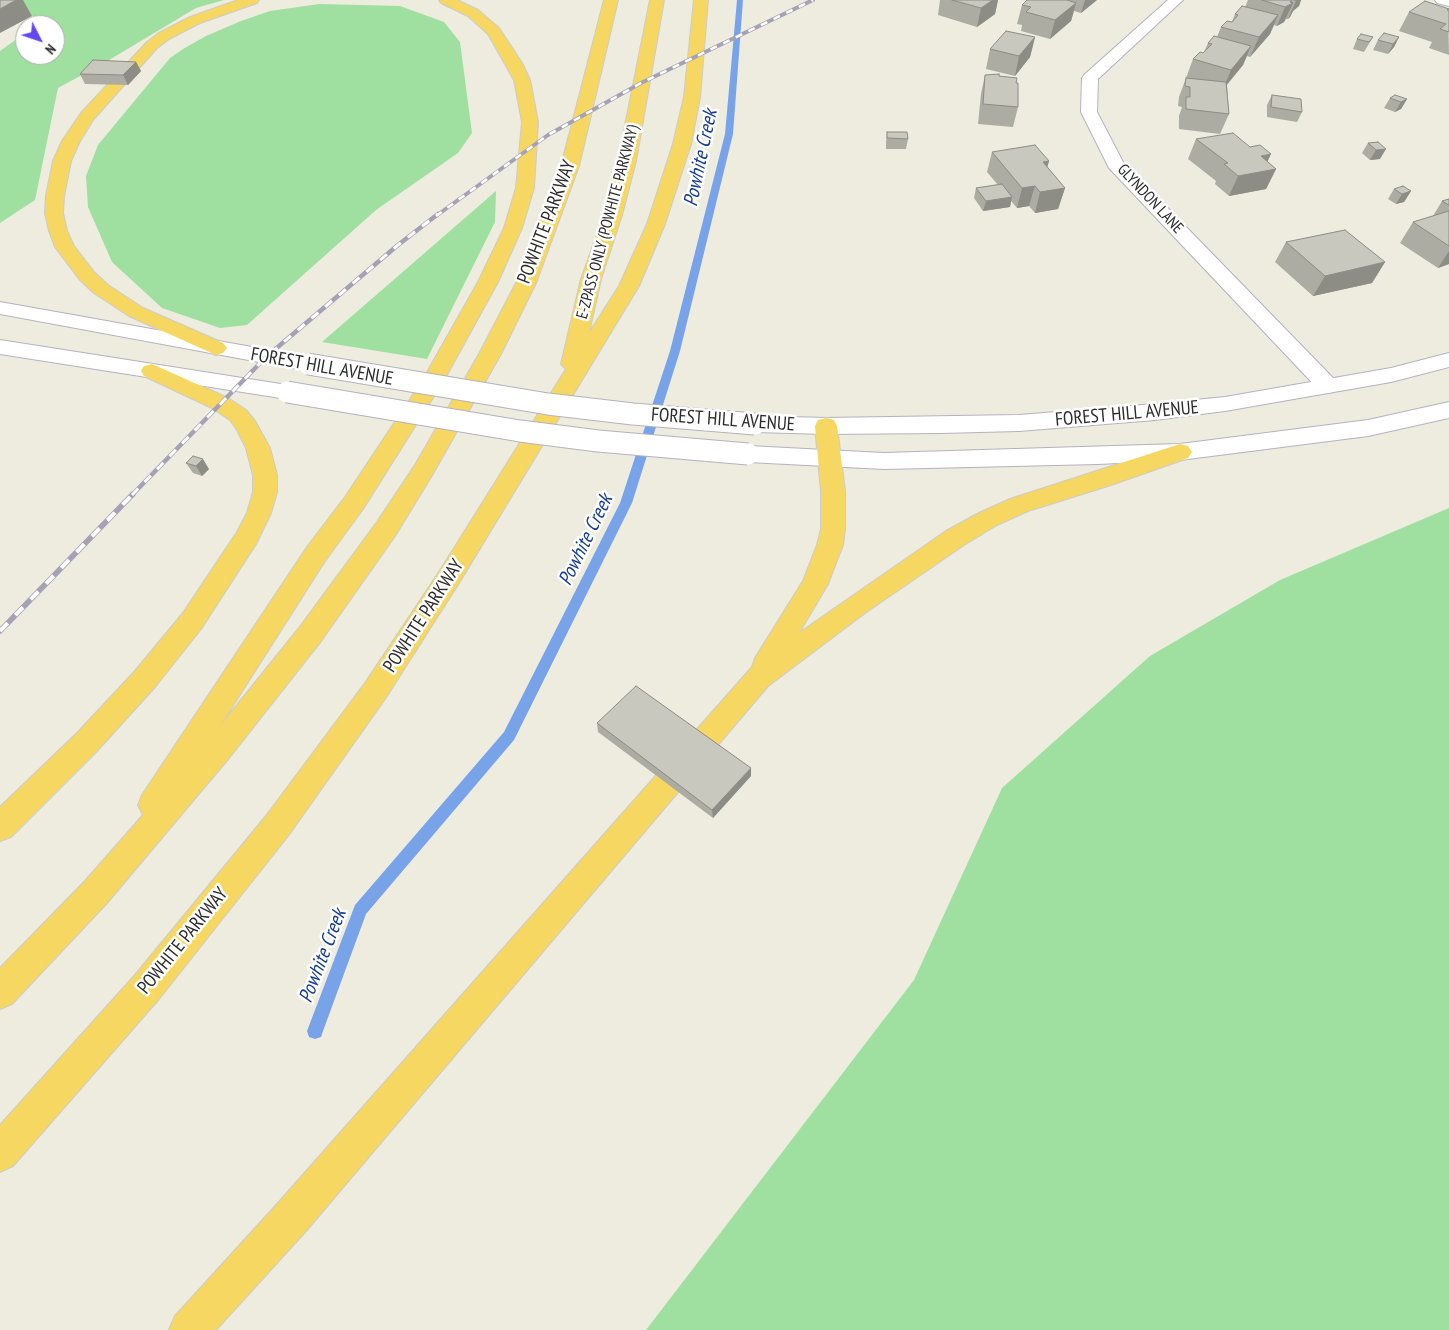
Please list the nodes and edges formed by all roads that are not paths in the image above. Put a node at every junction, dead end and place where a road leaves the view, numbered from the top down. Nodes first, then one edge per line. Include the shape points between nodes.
1 (252, 0) edge
2 (446, 0) edge
3 (611, 0) edge
4 (657, 0) edge
5 (701, 0) edge
6 (1176, 0) edge
7 (1442, 0) edge
8 (1449, 2) edge
9 (0, 308) edge
10 (0, 347) edge
11 (216, 348) junction
12 (1449, 360) edge
13 (152, 371) junction
14 (567, 385) junction
15 (1328, 386) junction
16 (1449, 410) edge
17 (826, 426) junction
18 (1180, 452) junction
19 (829, 460) junction
20 (758, 678) junction
21 (0, 827) edge
22 (96, 892) junction
23 (0, 992) edge
24 (0, 1153) edge
25 (189, 1330) edge

1 - 11 highway via 195,20 152,45 87,117 71,140 62,161 55,196 58,230 65,247 86,276 136,312
2 - 22 highway via 473,13 494,31 522,80 530,122 525,188 513,228 458,337 393,444 316,554
3 - 22 highway, POWHITE PARKWAY via 561,193 526,283 490,354 423,471 386,529 309,636 219,749
4 - 14 highway, E-ZPASS ONLY (POWHITE PARKWAY) via 627,161 591,279
5 - 14 highway, POWHITE PARKWAY via 692,96 663,202 629,286
6 - 15 main road, GLYNDON LANE via 1090,78 1089,112 1116,164
7 - 8 main road
9 - 11 main road, FOREST HILL AVENUE
10 - 13 main road, FOREST HILL AVENUE
11 - 17 main road, FOREST HILL AVENUE, bridge via 548,404 754,424
12 - 15 main road, FOREST HILL AVENUE via 1392,375
13 - 19 main road, FOREST HILL AVENUE, bridge via 520,431 598,441
13 - 21 highway via 238,415 258,448 265,475 265,492 259,513 192,621 146,679
14 - 24 highway, POWHITE PARKWAY via 375,691 277,826 147,987
15 - 17 main road, FOREST HILL AVENUE via 1225,404 1096,418 980,424
16 - 18 main road, FOREST HILL AVENUE via 1368,428
17 - 19 highway
18 - 19 main road, FOREST HILL AVENUE
18 - 20 highway via 1020,505 988,519 863,600
19 - 20 highway via 833,513 830,545 815,584
20 - 25 highway via 292,1217
22 - 23 highway, POWHITE PARKWAY

